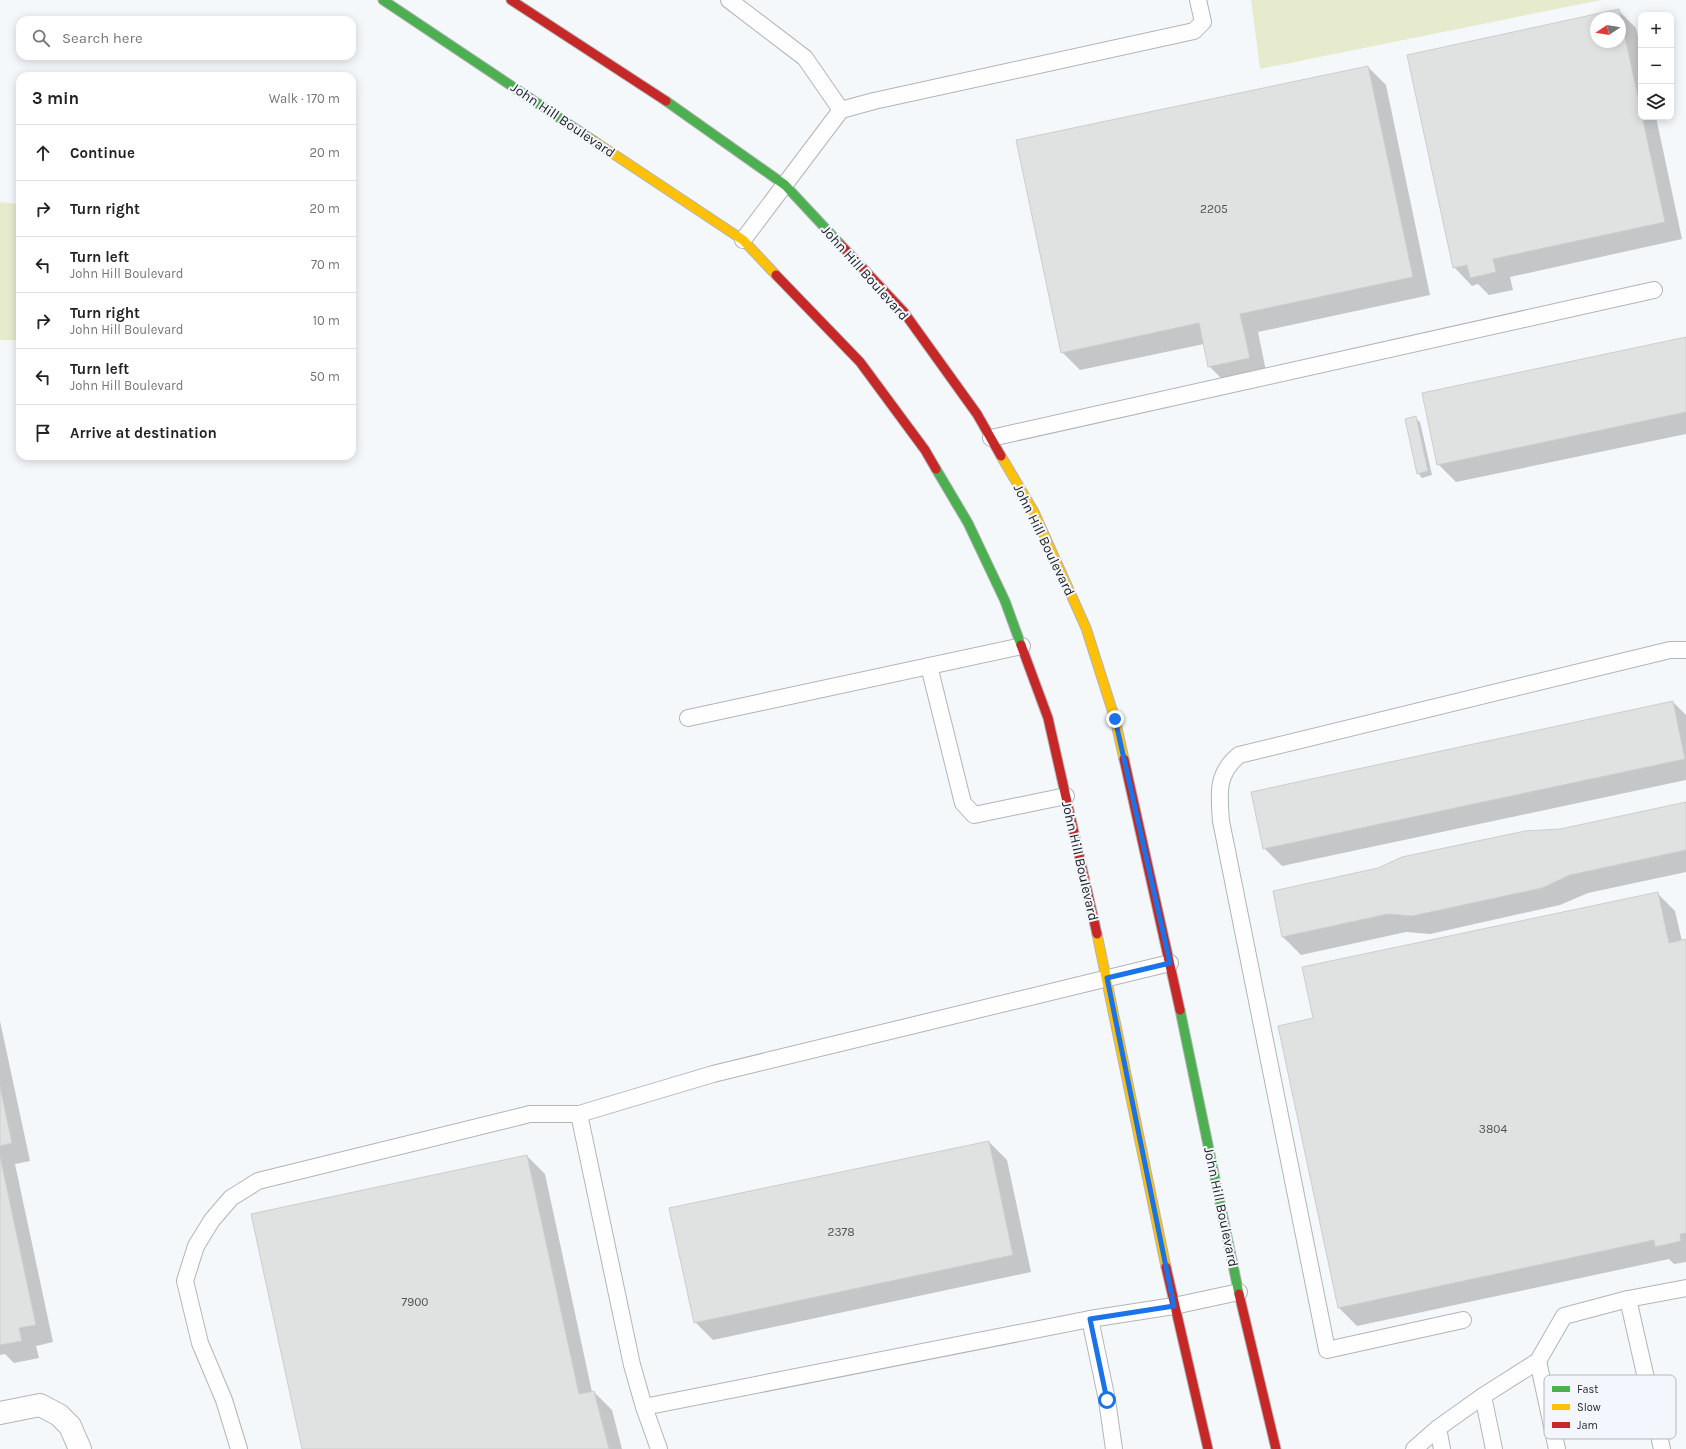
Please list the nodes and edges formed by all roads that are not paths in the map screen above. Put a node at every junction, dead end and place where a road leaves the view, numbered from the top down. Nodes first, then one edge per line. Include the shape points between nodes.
1 (384, 0) edge
2 (511, 0) edge
3 (729, 0) edge
4 (1198, 0) edge
5 (841, 110) junction
6 (785, 185) junction
7 (743, 240) junction
8 (1654, 290) dead end
9 (991, 438) junction
10 (1022, 646) junction
11 (1686, 650) edge
12 (929, 666) junction
13 (688, 718) dead end
14 (1066, 796) junction
15 (1170, 963) junction
16 (1107, 978) junction
17 (579, 1114) junction
18 (1686, 1288) edge
19 (1239, 1292) junction
20 (1628, 1299) junction
21 (1174, 1306) junction
22 (1090, 1319) junction
23 (1463, 1320) dead end
24 (1538, 1362) junction
25 (1645, 1375) edge
26 (1544, 1389) edge
27 (1483, 1396) junction
28 (644, 1407) junction
29 (0, 1413) edge
30 (1438, 1428) junction
31 (1555, 1439) edge
32 (1660, 1439) edge
33 (80, 1449) edge
34 (238, 1449) edge
35 (659, 1449) edge
36 (1114, 1449) edge
37 (1208, 1449) edge
38 (1276, 1449) edge
39 (1414, 1449) edge
40 (1442, 1449) edge
41 (1494, 1449) edge
42 (1557, 1449) edge
43 (1662, 1449) edge

1 - 7 street, John Hill Boulevard
2 - 6 street, John Hill Boulevard via 646,86
3 - 5 lane via 805,58
4 - 5 lane via 1203,22 1194,31
5 - 6 lane
6 - 7 lane
6 - 9 street, John Hill Boulevard via 903,311 977,414
7 - 10 street, John Hill Boulevard via 860,362 925,450 968,523 1005,601
8 - 9 lane
9 - 15 street, John Hill Boulevard via 1034,512 1086,628 1115,719
10 - 12 lane
10 - 14 street, John Hill Boulevard via 1048,718
11 - 23 lane via 1670,650 1239,755 1230,762 1224,774 1219,792 1221,821 1327,1350
12 - 13 lane
12 - 14 lane via 963,803 974,815
14 - 16 street, John Hill Boulevard
15 - 16 lane
15 - 19 street, John Hill Boulevard
16 - 17 lane via 713,1074
16 - 21 street, John Hill Boulevard
17 - 28 lane via 632,1365
17 - 34 lane via 530,1114 258,1181 230,1198 196,1246 185,1281 200,1343 224,1400
18 - 20 lane
19 - 21 lane
19 - 38 street, John Hill Boulevard
20 - 24 lane via 1564,1316
20 - 25 lane
21 - 22 lane
21 - 37 street, John Hill Boulevard
22 - 28 lane
22 - 36 lane via 1107,1400
24 - 26 lane
24 - 27 lane
27 - 30 lane
27 - 41 lane
28 - 35 lane
29 - 33 street via 40,1405 59,1415 70,1426
30 - 39 lane
30 - 40 lane
31 - 42 lane
32 - 43 lane

